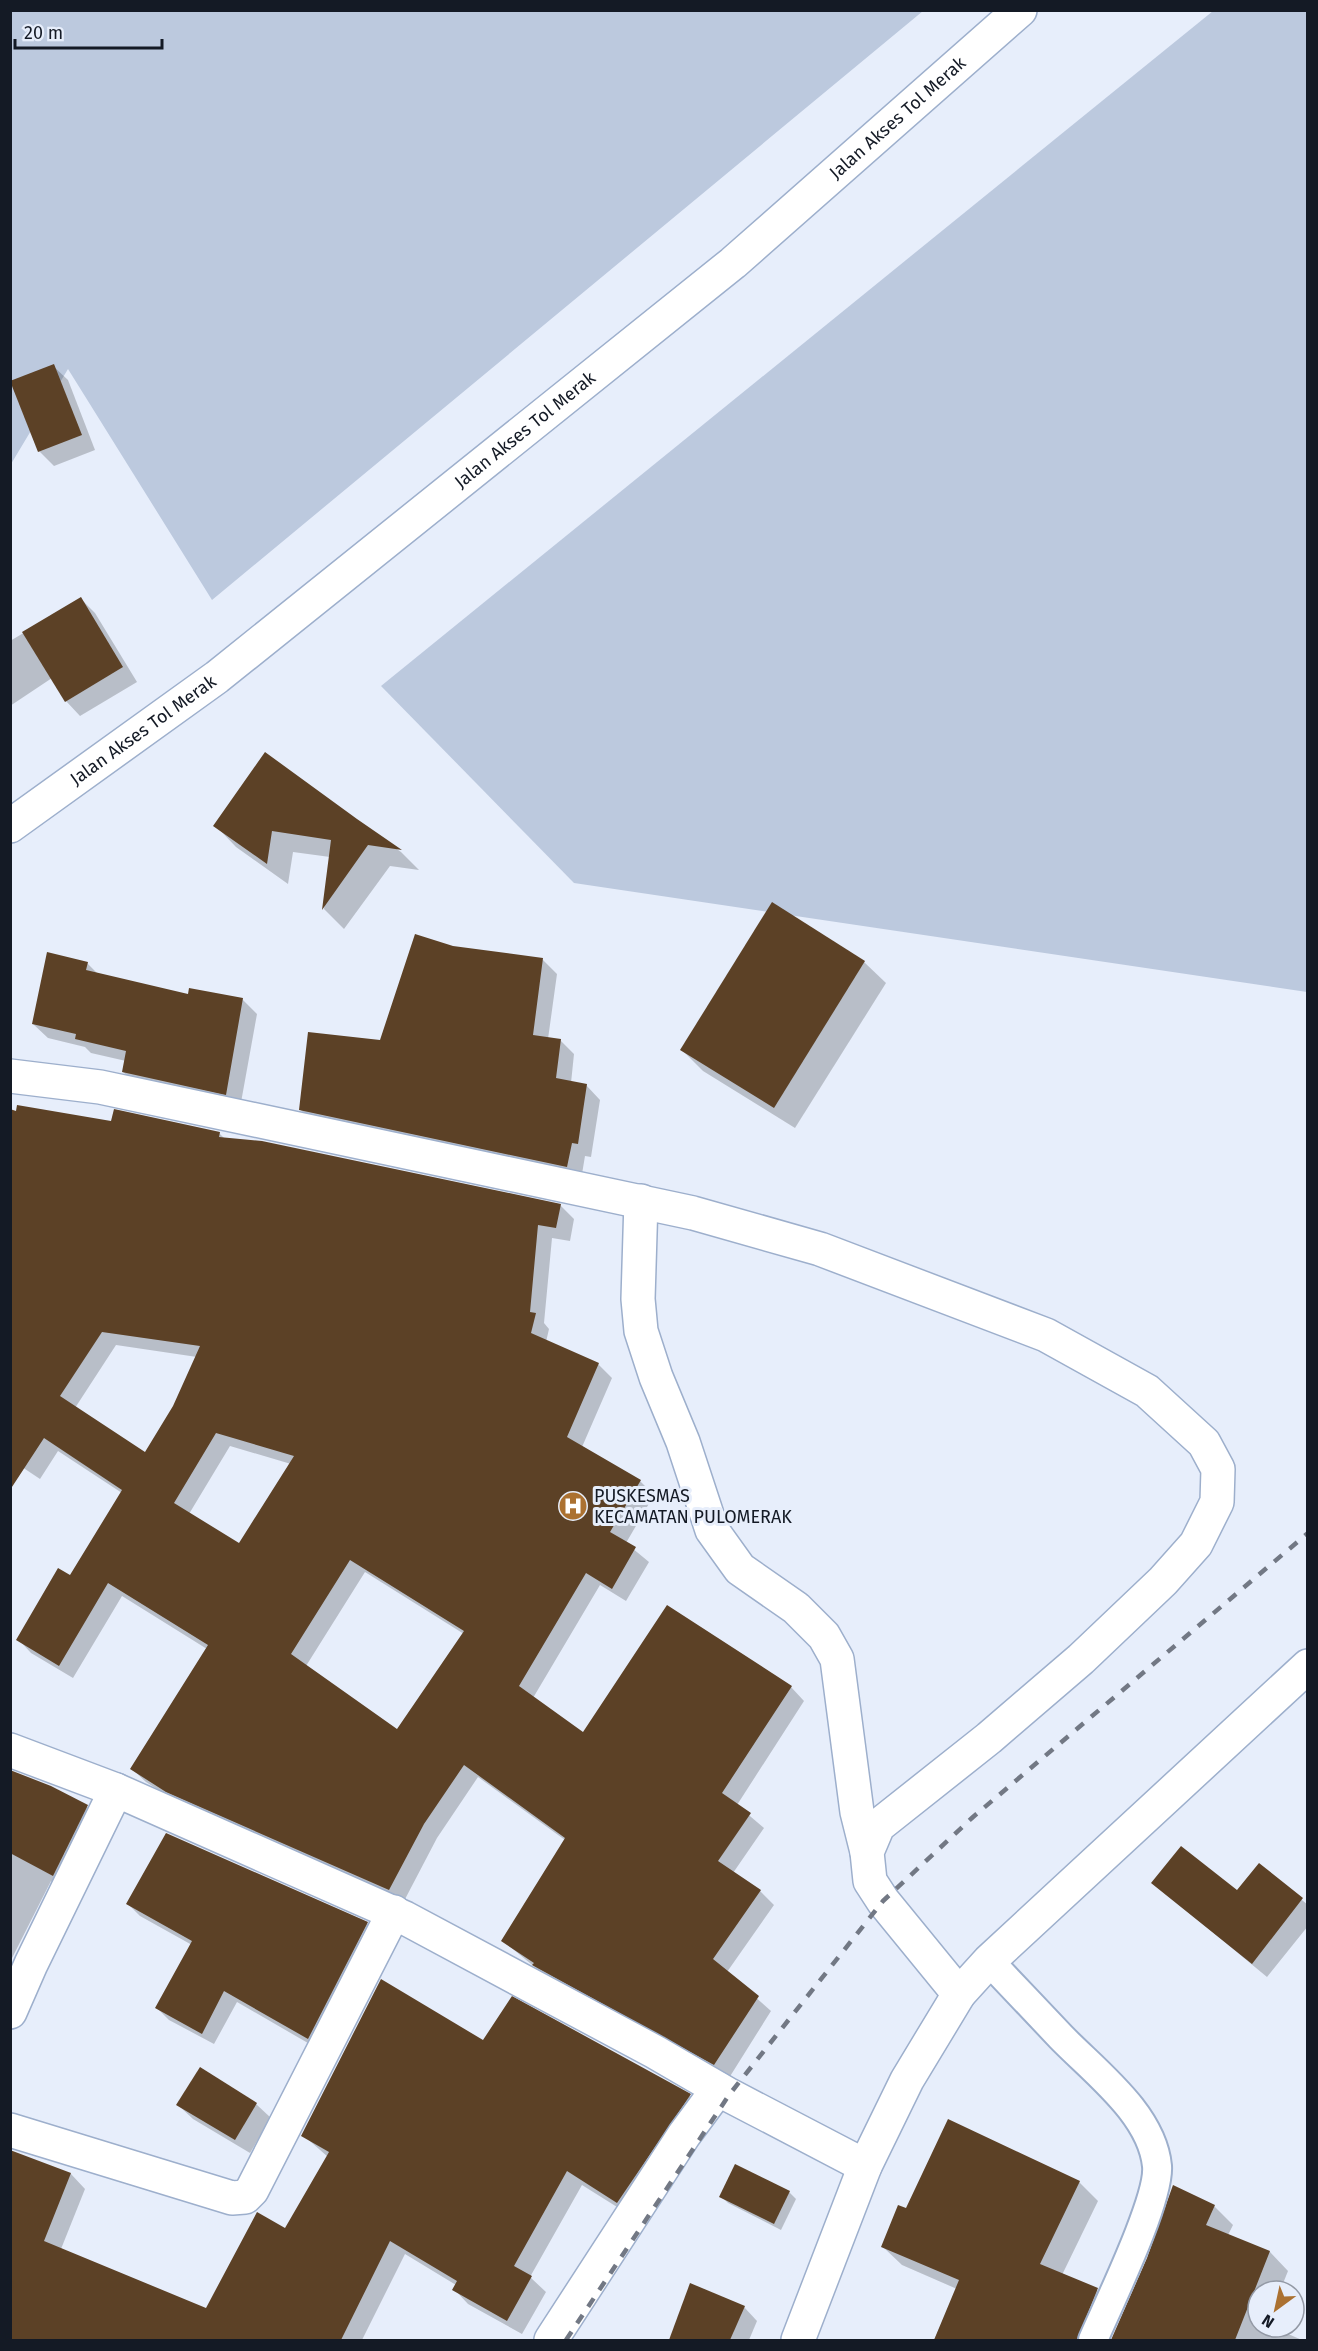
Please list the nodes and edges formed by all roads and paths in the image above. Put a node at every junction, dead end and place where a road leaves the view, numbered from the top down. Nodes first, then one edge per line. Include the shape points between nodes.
1 (1020, 10) edge
2 (10, 826) edge
3 (10, 1076) edge
4 (641, 1201) junction
5 (1308, 1666) edge
6 (10, 1750) edge
7 (116, 1790) junction
8 (867, 1852) junction
9 (394, 1912) junction
10 (989, 1961) junction
11 (959, 1994) junction
12 (10, 2012) edge
13 (718, 2089) junction
14 (10, 2130) edge
15 (865, 2166) junction
16 (551, 2340) edge
17 (798, 2340) edge
18 (1093, 2340) edge

1 - 2 main road, Jalan Akses Tol Merak via 733,263 218,677
3 - 4 main road via 100,1087
4 - 8 main road via 638,1299 642,1331 656,1377 683,1442 712,1530 740,1569 796,1608 824,1636 837,1659 857,1812
4 - 8 main road via 820,1249 1046,1335 1148,1391 1204,1443 1218,1469 1217,1502 1196,1544 1163,1581 1081,1659 878,1826
5 - 10 main road
6 - 7 main road
7 - 9 main road
7 - 12 main road
8 - 11 main road via 870,1881 883,1902
9 - 13 main road
9 - 14 main road via 252,2190 244,2197 232,2198
10 - 11 main road
10 - 18 lane via 1114,2087 1143,2124 1157,2167 1150,2204
11 - 15 main road via 907,2080
13 - 15 main road
13 - 16 main road
15 - 17 main road

